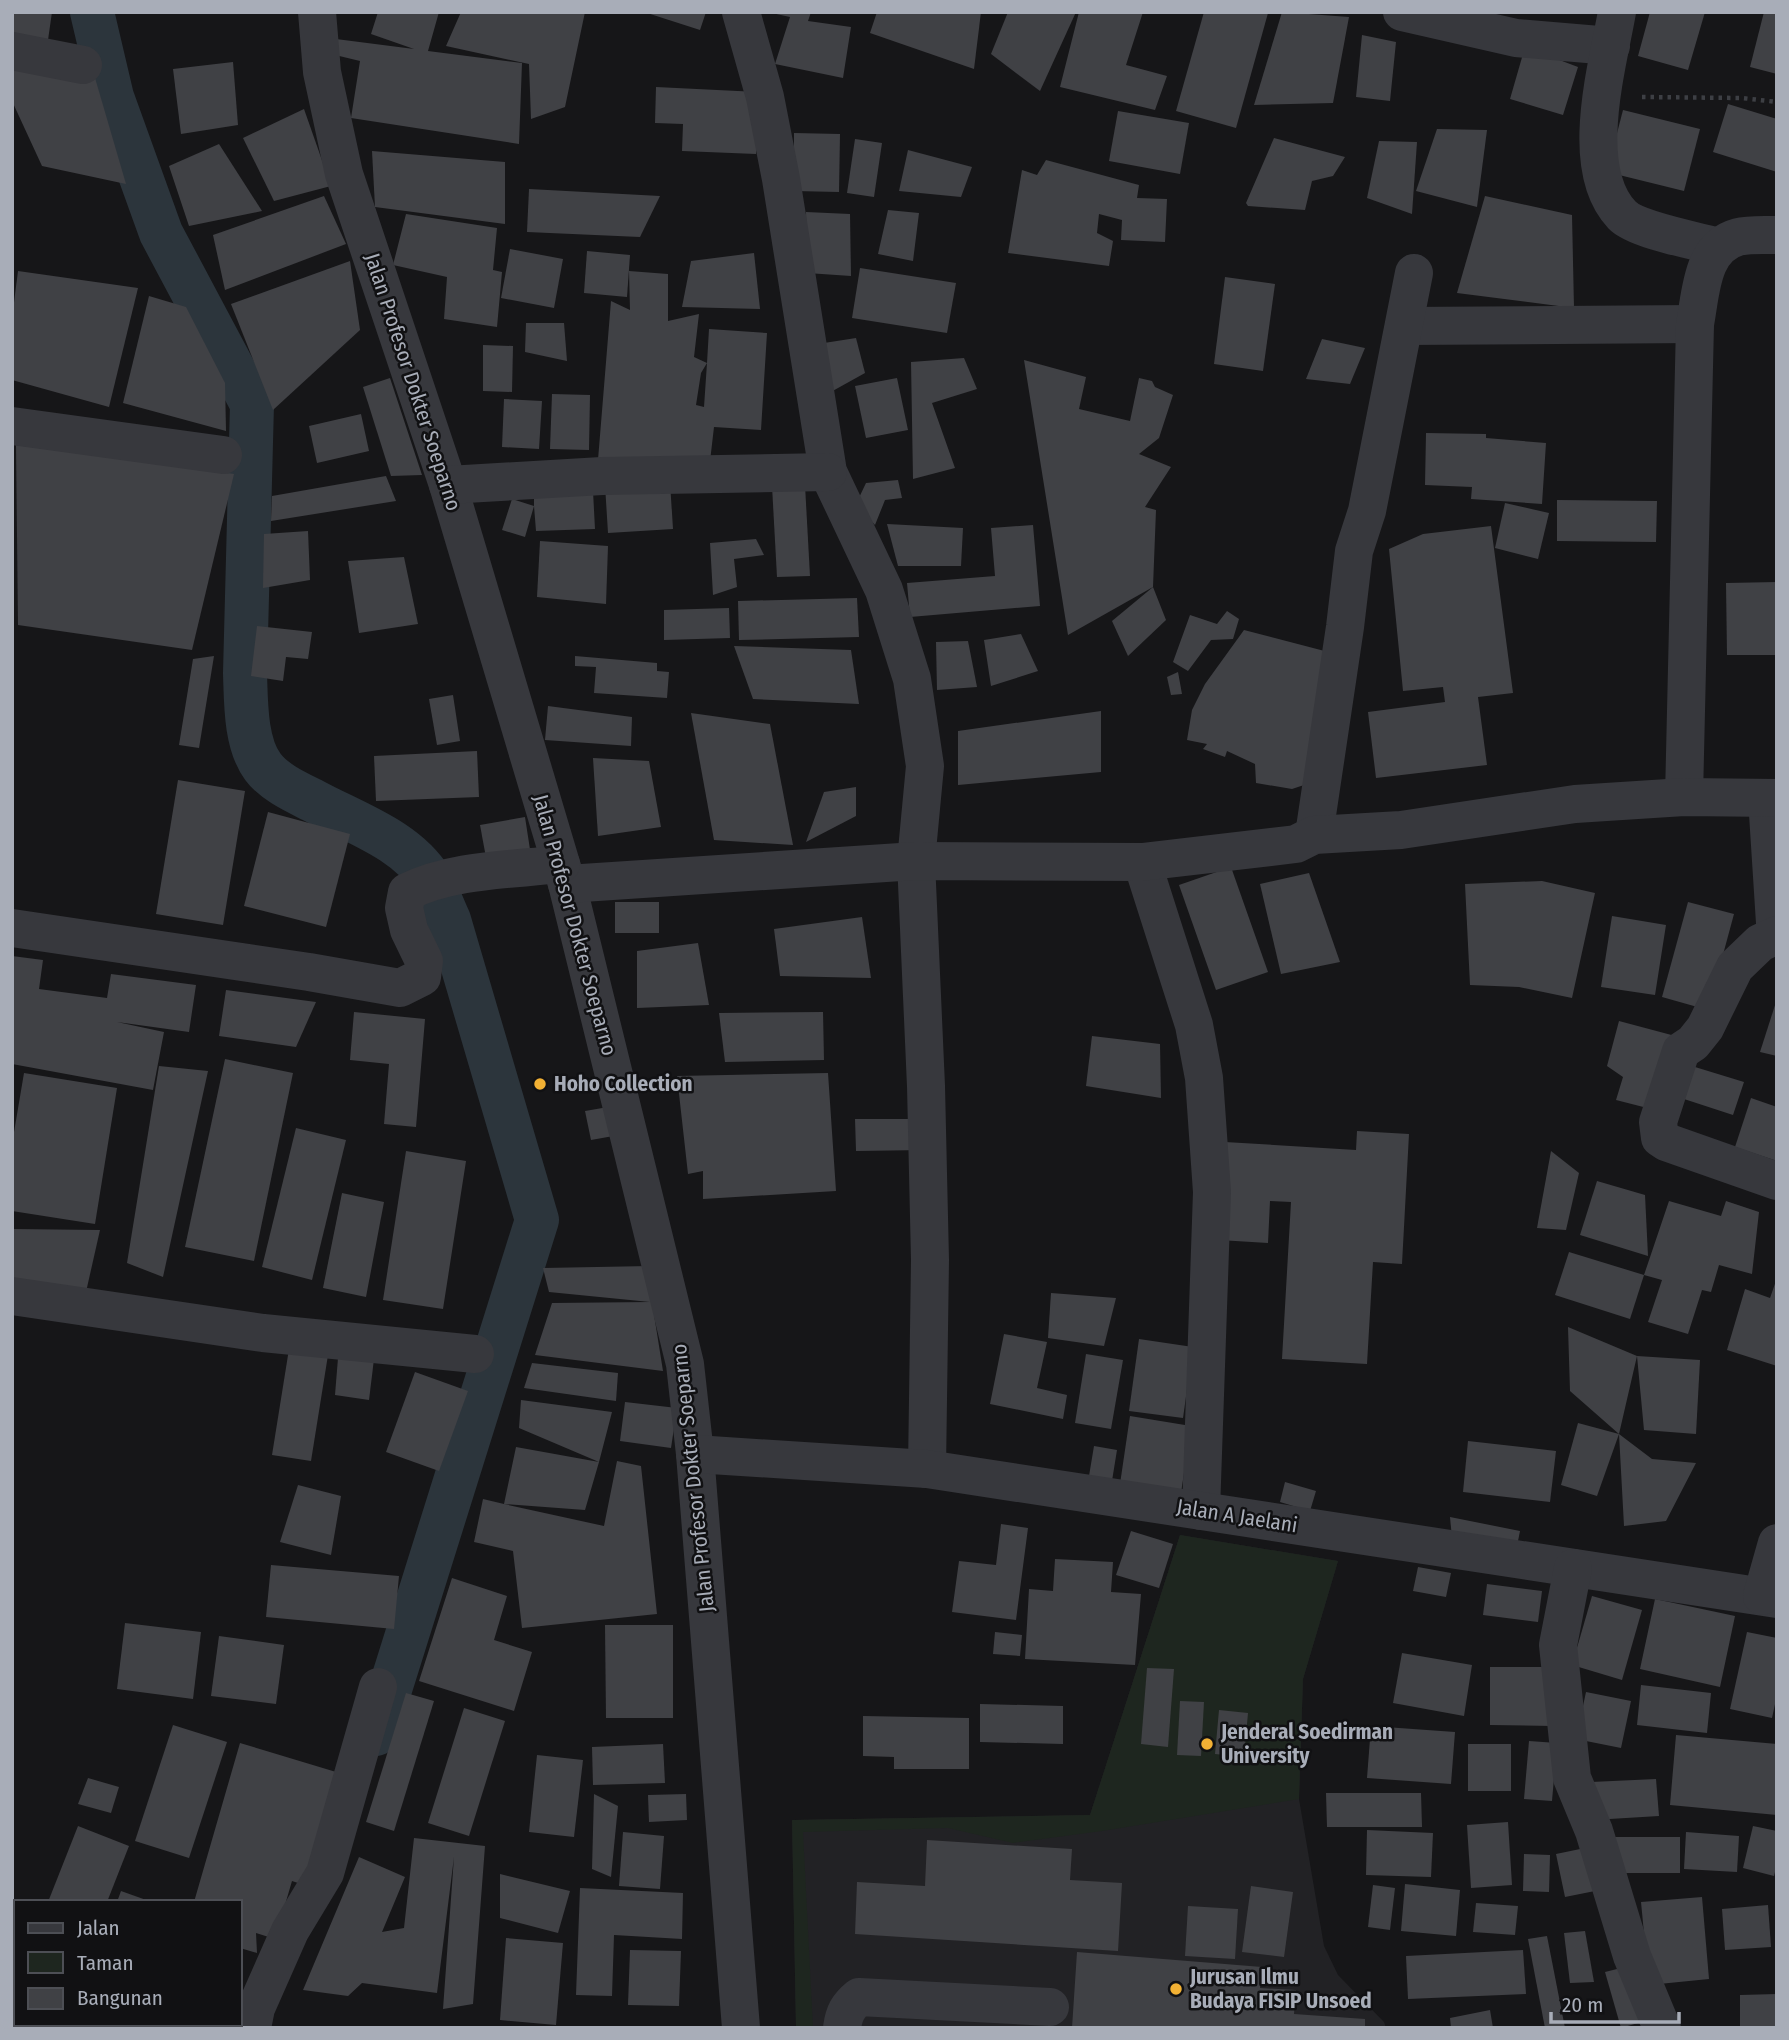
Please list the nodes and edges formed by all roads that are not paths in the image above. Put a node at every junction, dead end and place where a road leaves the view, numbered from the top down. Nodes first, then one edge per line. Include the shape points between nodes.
1 (317, 12) edge
2 (741, 12) edge
3 (1402, 12) edge
4 (1614, 29) edge
5 (12, 51) edge
6 (83, 65) dead end
7 (1777, 235) edge
8 (1718, 247) junction
9 (1414, 273) dead end
10 (1695, 324) junction
11 (1404, 326) junction
12 (12, 426) edge
13 (223, 455) dead end
14 (828, 472) junction
15 (448, 485) junction
16 (1684, 797) junction
17 (1772, 798) edge
18 (1314, 835) junction
19 (916, 861) junction
20 (1142, 862) junction
21 (564, 874) junction
22 (1777, 925) edge
23 (12, 928) edge
24 (1777, 935) edge
25 (1777, 1181) edge
26 (12, 1296) edge
27 (475, 1354) dead end
28 (695, 1454) junction
29 (927, 1469) junction
30 (1201, 1511) junction
31 (1777, 1543) edge
32 (1573, 1568) junction
33 (1770, 1598) edge
34 (378, 1687) dead end
35 (1050, 2007) dead end
36 (252, 2028) edge
37 (741, 2028) edge
38 (842, 2028) edge
39 (1662, 2028) edge

1 - 15 street, Jalan Profesor Dokter Soeparno via 322,72 344,174
2 - 14 street via 781,178
3 - 4 street via 1516,38
4 - 8 street via 1597,135 1608,192 1623,216 1647,228
5 - 6 street
7 - 8 street via 1738,237
8 - 10 street via 1706,267
9 - 11 street
10 - 11 street
10 - 16 street
11 - 18 street via 1367,511 1354,551
12 - 13 street
14 - 15 street via 602,476
14 - 19 street via 884,590 912,679 925,766
15 - 21 street, Jalan Profesor Dokter Soeparno
16 - 17 street
16 - 18 street via 1575,804 1401,830
17 - 22 street
18 - 20 street via 1296,844
19 - 20 street
19 - 21 street
19 - 29 street via 929,1220
20 - 30 street via 1194,1025 1205,1078 1212,1192
21 - 23 street via 465,875 407,892 404,908 409,930 424,961 422,977 400,988
21 - 28 street, Jalan Profesor Dokter Soeparno via 685,1364
24 - 25 street via 1760,943 1735,967 1705,1028 1681,1051 1658,1122 1660,1138 1666,1142
26 - 27 street via 262,1333
28 - 29 street, Jalan A Jaelani
28 - 37 street, Jalan Profesor Dokter Soeparno
29 - 30 street, Jalan A Jaelani
30 - 32 street, Jalan A Jaelani
31 - 33 street
32 - 33 street, Jalan A Jaelani
32 - 39 street via 1558,1646 1572,1778 1594,1830 1632,1956
34 - 36 street via 325,1873 290,1931 256,2008
35 - 38 street via 859,1997 849,2005

